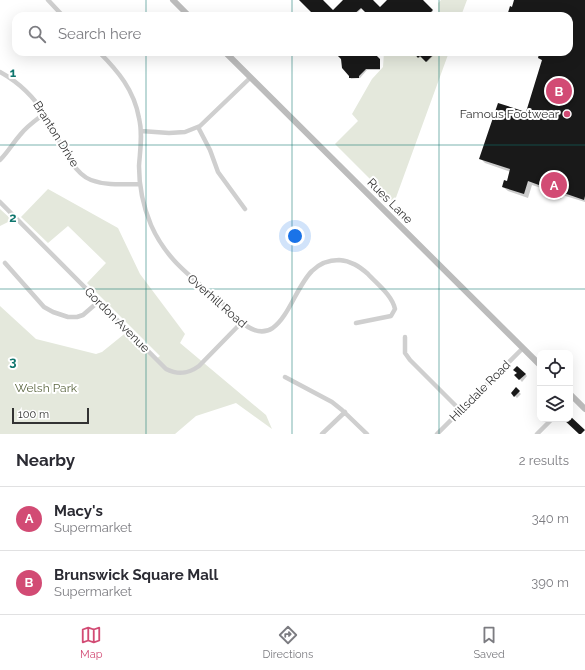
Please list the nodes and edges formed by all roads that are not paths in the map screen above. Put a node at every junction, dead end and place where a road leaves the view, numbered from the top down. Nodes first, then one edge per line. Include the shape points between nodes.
1 (48, 0) edge
2 (173, 0) edge
3 (60, 12) edge
4 (185, 12) edge
5 (103, 56) edge
6 (228, 56) edge
7 (0, 72) edge
8 (250, 78) junction
9 (44, 114) junction
10 (198, 127) junction
11 (141, 131) junction
12 (0, 160) edge
13 (140, 184) junction
14 (0, 202) edge
15 (245, 209) dead end
16 (5, 263) dead end
17 (98, 302) junction
18 (242, 322) junction
19 (356, 323) dead end
20 (405, 337) dead end
21 (523, 348) junction
22 (537, 362) edge
23 (285, 377) dead end
24 (573, 399) edge
25 (585, 409) edge
26 (460, 410) junction
27 (345, 412) junction
28 (549, 422) edge
29 (322, 434) edge
30 (367, 434) edge
31 (437, 434) edge
32 (537, 434) edge

1 - 3 street
2 - 4 main road
5 - 11 street, Overhill Road via 128,87 137,108
6 - 8 main road, Rues Lane
7 - 9 street, Branton Drive via 20,84
8 - 10 street
8 - 21 main road, Rues Lane
9 - 12 street via 25,128
9 - 13 street, Branton Drive via 83,176 108,184
10 - 11 street via 185,132
10 - 15 street via 218,172
11 - 13 street, Overhill Road
13 - 18 street, Overhill Road via 151,225 166,251 185,273
14 - 17 street, Gordon Avenue
16 - 17 street via 44,307 53,312 77,317
17 - 18 street, Gordon Avenue via 162,366 177,373 188,372 199,366
18 - 19 street, Overhill Road via 248,328 258,331 266,331 276,326 283,319 312,271 321,264 336,260 351,262 358,266 394,304 395,309 391,316
20 - 26 street via 405,353 410,360
21 - 22 main road, Rues Lane
21 - 26 street, Hillsdale Road
23 - 27 street via 323,396
24 - 25 main road
26 - 31 street, Hillsdale Road
27 - 29 street
27 - 30 street
28 - 32 street

